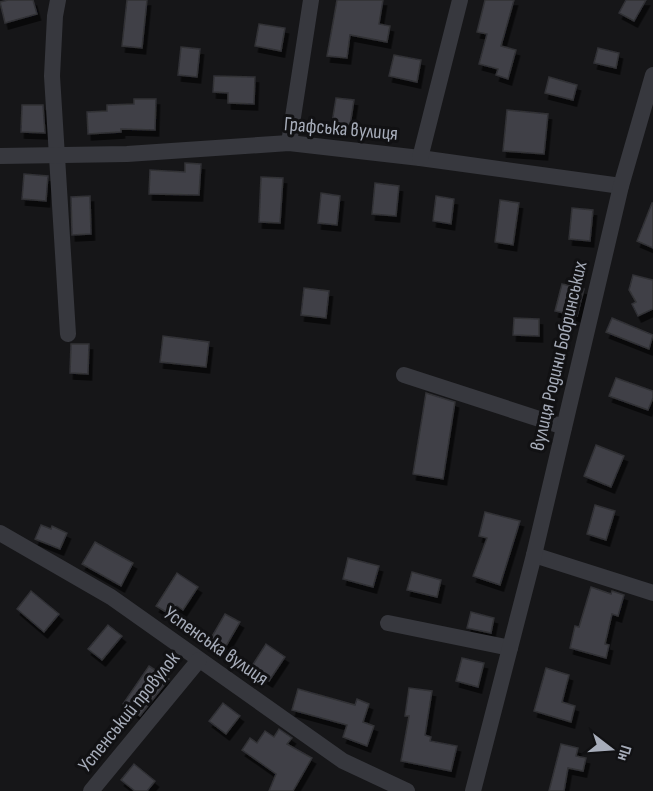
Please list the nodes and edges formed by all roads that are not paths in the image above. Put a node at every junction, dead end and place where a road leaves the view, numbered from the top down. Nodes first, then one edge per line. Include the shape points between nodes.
1 (57, 0) edge
2 (311, 0) edge
3 (460, 0) edge
4 (653, 75) edge
5 (289, 143) junction
6 (0, 156) edge
7 (56, 156) junction
8 (420, 158) junction
9 (621, 186) junction
10 (68, 334) dead end
11 (404, 375) dead end
12 (564, 427) junction
13 (0, 533) edge
14 (534, 555) junction
15 (653, 593) edge
16 (388, 623) dead end
17 (510, 648) junction
18 (199, 660) junction
19 (91, 791) edge
20 (407, 791) edge
21 (473, 791) edge

1 - 7 street via 52,76
2 - 5 street
3 - 8 street
4 - 9 street, вулиця Родини Бобринських
5 - 7 street, Графська вулиця
5 - 8 street, Графська вулиця
6 - 7 street, Графська вулиця
7 - 10 street
8 - 9 street, Графська вулиця
9 - 12 street, вулиця Родини Бобринських
11 - 12 street
12 - 14 street, вулиця Родини Бобринських
13 - 18 street, Успенська вулиця via 111,597
14 - 15 street
14 - 17 street, вулиця Родини Бобринських
16 - 17 street
17 - 21 street, вулиця Родини Бобринських
18 - 19 street, Успенський провулок
18 - 20 street, Успенська вулиця via 343,761

